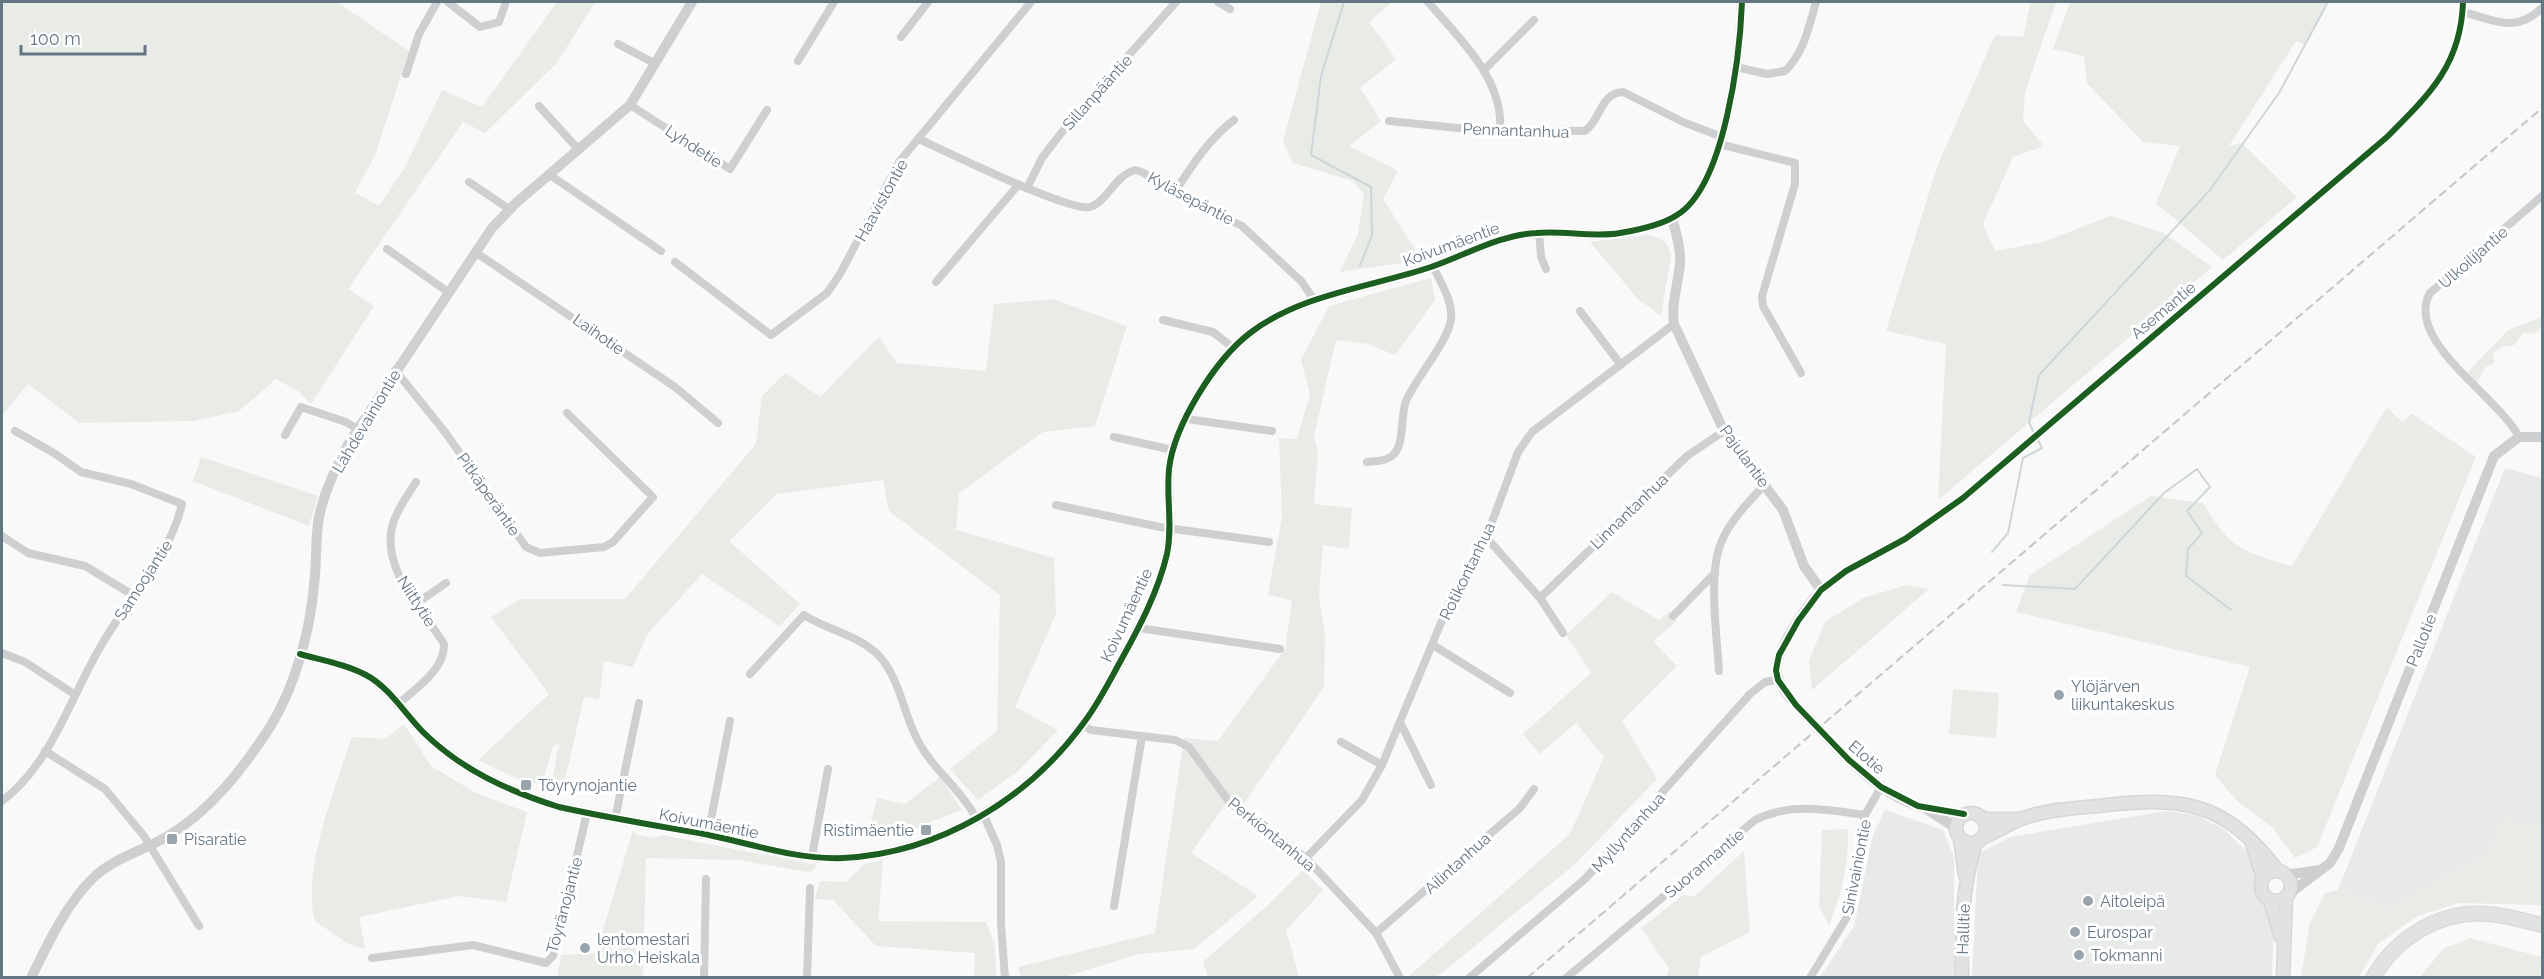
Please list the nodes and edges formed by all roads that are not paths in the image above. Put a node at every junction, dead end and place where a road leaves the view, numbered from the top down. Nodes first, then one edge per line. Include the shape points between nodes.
1 (436, 2) edge
2 (448, 2) edge
3 (506, 2) edge
4 (692, 2) edge
5 (834, 2) edge
6 (928, 2) edge
7 (1031, 2) edge
8 (1176, 2) edge
9 (1218, 2) edge
10 (1428, 2) edge
11 (1742, 2) edge
12 (1816, 2) edge
13 (2463, 2) edge
14 (2542, 8) edge
15 (1230, 9) dead end
16 (2463, 12) junction
17 (1534, 20) dead end
18 (901, 37) dead end
19 (618, 44) dead end
20 (798, 61) dead end
21 (654, 63) junction
22 (1737, 67) junction
23 (1484, 70) junction
24 (406, 74) dead end
25 (630, 105) junction
26 (539, 106) dead end
27 (766, 110) dead end
28 (1234, 120) dead end
29 (1389, 120) dead end
30 (1500, 128) junction
31 (919, 139) junction
32 (1720, 140) junction
33 (578, 149) junction
34 (550, 175) junction
35 (469, 182) dead end
36 (1023, 186) junction
37 (1176, 190) junction
38 (2542, 196) edge
39 (509, 209) junction
40 (1672, 218) junction
41 (1539, 232) junction
42 (387, 249) dead end
43 (662, 251) dead end
44 (475, 252) junction
45 (675, 262) dead end
46 (1433, 266) junction
47 (1546, 269) dead end
48 (936, 282) dead end
49 (448, 292) junction
50 (1314, 300) junction
51 (1580, 311) dead end
52 (1163, 320) dead end
53 (1674, 324) junction
54 (1232, 347) junction
55 (1621, 365) junction
56 (396, 370) junction
57 (1801, 373) dead end
58 (567, 413) dead end
59 (1187, 419) junction
60 (718, 423) dead end
61 (357, 429) junction
62 (1272, 431) dead end
63 (1724, 431) junction
64 (15, 432) dead end
65 (285, 435) dead end
66 (1114, 437) dead end
67 (2519, 437) junction
68 (2542, 437) edge
69 (1173, 450) junction
70 (1367, 462) dead end
71 (416, 482) dead end
72 (1765, 484) junction
73 (1056, 505) dead end
74 (1171, 529) junction
75 (2, 536) edge
76 (1485, 536) junction
77 (1269, 542) dead end
78 (1715, 573) junction
79 (446, 583) dead end
80 (1821, 590) junction
81 (134, 595) junction
82 (1540, 597) junction
83 (417, 603) junction
84 (1673, 616) dead end
85 (1139, 628) junction
86 (1563, 633) dead end
87 (1433, 645) junction
88 (1280, 649) dead end
89 (2, 654) edge
90 (300, 654) junction
91 (1719, 671) dead end
92 (750, 674) dead end
93 (1778, 680) junction
94 (1510, 693) dead end
95 (74, 694) junction
96 (639, 703) dead end
97 (397, 705) junction
98 (730, 721) dead end
99 (1400, 722) junction
100 (1082, 725) junction
101 (1142, 736) junction
102 (1341, 742) dead end
103 (45, 751) junction
104 (1382, 765) junction
105 (828, 769) dead end
106 (1431, 785) dead end
107 (1881, 787) junction
108 (1534, 789) dead end
109 (2, 801) edge
110 (1925, 808) junction
111 (586, 813) junction
112 (1865, 814) junction
113 (1964, 814) junction
114 (980, 818) junction
115 (615, 819) junction
116 (1984, 819) junction
117 (2021, 819) junction
118 (1958, 833) junction
119 (708, 835) junction
120 (1980, 839) junction
121 (2252, 843) junction
122 (149, 846) junction
123 (812, 856) junction
124 (1306, 858) junction
125 (2320, 870) junction
126 (2282, 873) junction
127 (2263, 878) junction
128 (706, 879) dead end
129 (1966, 880) junction
130 (810, 888) dead end
131 (2288, 895) junction
132 (2270, 901) junction
133 (1114, 906) dead end
134 (2540, 925) edge
135 (199, 926) dead end
136 (1376, 933) junction
137 (2283, 941) junction
138 (372, 958) dead end
139 (31, 978) edge
140 (704, 978) edge
141 (807, 978) edge
142 (1005, 978) edge
143 (1400, 978) edge
144 (1469, 978) edge
145 (1566, 978) edge
146 (1810, 978) edge
147 (1962, 978) edge
148 (2283, 978) edge
149 (2373, 978) edge

1 - 24 street via 419,34
2 - 3 street via 480,27 499,22
4 - 21 street, Lähdevainiontie
5 - 20 street
6 - 18 street
7 - 31 street, Haavistontie
8 - 36 street, Sillanpääntie via 1072,119
9 - 15 street
10 - 23 street
11 - 22 street, Koivumäentie
12 - 22 street via 1802,46 1785,71 1767,74
13 - 16 street, Asemantie
14 - 16 street via 2514,24
16 - 80 street, Asemantie via 2448,68 2387,137 1963,498
17 - 23 street
19 - 21 street
21 - 25 street, Lähdevainiontie
22 - 32 street, Koivumäentie
23 - 30 street via 1501,115
25 - 27 street, Lyhdetie via 730,169
25 - 33 street, Lähdevainiontie
26 - 33 street
28 - 37 street via 1202,151
29 - 30 street, Pennantanhua via 1419,126
30 - 32 street, Pennantanhua via 1585,131 1607,97 1623,92
31 - 36 street, Kyläsepäntie
31 - 45 street, Haavistontie via 899,162 826,293 771,335
32 - 40 street, Koivumäentie via 1692,202
32 - 57 street via 1795,163 1795,183 1761,296
33 - 34 street, Lähdevainiontie
34 - 39 street, Lähdevainiontie
34 - 43 street
35 - 39 street
36 - 37 street, Kyläsepäntie via 1090,207 1124,174 1135,170
36 - 48 street, Sillanpääntie
37 - 50 street, Kyläsepäntie via 1242,225 1302,282
38 - 67 street, Ulkoilijantie via 2430,294 2424,307 2429,333 2513,424
39 - 44 street, Lähdevainiontie
40 - 41 street, Koivumäentie via 1618,234
40 - 53 street, Pajulantie via 1680,247 1672,306
41 - 46 street, Koivumäentie via 1502,239
41 - 47 street via 1540,257
42 - 49 street
44 - 49 street, Lähdevainiontie
44 - 60 street, Laihotie via 675,387
46 - 50 street, Koivumäentie
46 - 70 street via 1447,296 1451,320 1407,400 1394,454
49 - 56 street, Lähdevainiontie
50 - 54 street, Koivumäentie via 1274,316
51 - 55 street
52 - 54 street via 1213,332
53 - 55 street, Rotikontanhua
53 - 63 street, Pajulantie
54 - 59 street, Koivumäentie via 1205,383
55 - 76 street, Rotikontanhua via 1532,432 1515,459
56 - 58 street, Pitkäperäntie via 526,547 540,553 604,547 653,497
56 - 61 street, Lähdevainiontie
59 - 62 street
59 - 69 street, Koivumäentie
61 - 65 street via 301,407
61 - 90 street, Lähdevainiontie via 333,474 319,517 314,587
63 - 72 street, Pajulantie
63 - 82 street, Linnantanhua via 1686,456
64 - 81 street, Samoojantie via 81,472 131,484 182,504 166,548
66 - 69 street
67 - 68 street
67 - 125 street, Pallotie via 2494,456 2339,848
69 - 74 street, Koivumäentie via 1168,483
71 - 83 street, Niittytie via 397,514 392,545 400,577
72 - 78 street via 1728,530 1717,554
72 - 80 street, Pajulantie via 1783,510 1804,567
73 - 74 street
74 - 77 street
74 - 85 street, Koivumäentie via 1162,576
75 - 81 street via 28,553 86,566
76 - 82 street
76 - 87 street, Rotikontanhua via 1460,581
78 - 84 street
78 - 91 street
79 - 83 street
80 - 93 street via 1779,656
81 - 95 street, Samoojantie
82 - 86 street
83 - 97 street, Niittytie via 444,644 444,654 433,672
85 - 88 street
85 - 100 street, Koivumäentie
87 - 94 street
87 - 99 street, Rotikontanhua
89 - 95 street via 25,662
90 - 97 street, Koivumäentie via 365,674
90 - 122 street, Lähdevainiontie via 280,710 226,787 180,828
92 - 114 street via 804,615 852,636 878,655 889,671 918,741
93 - 107 street, Elotie, bridge via 1838,750
93 - 144 street, Myllyntanhua via 1765,682 1750,694 1585,879
95 - 103 street, Samoojantie
96 - 115 street
97 - 111 street, Koivumäentie via 426,735 471,770 524,796
98 - 119 street
99 - 104 street, Rotikontanhua
99 - 106 street
100 - 101 street, Perkiöntanhua via 1091,730
100 - 114 street, Koivumäentie via 1043,769
101 - 124 street, Perkiöntanhua via 1175,740 1190,747 1230,803
101 - 133 street
102 - 104 street
103 - 109 street, Samoojantie via 21,786
103 - 122 street via 105,789
104 - 124 street, Rotikontanhua via 1362,800
105 - 123 street
107 - 110 street, Elotie
107 - 112 street, Sinivainiontie
108 - 136 street, Ailintanhua via 1520,808
110 - 113 street, Elotie
110 - 118 street, Elotie
111 - 115 street, Koivumäentie
111 - 138 street, Töyränojantie via 558,941 546,963 473,945
112 - 145 street, Suorannantie via 1802,808 1762,816
112 - 146 street, Sinivainiontie via 1847,916
113 - 116 main road via 1977,813
113 - 118 main road
114 - 123 street, Koivumäentie via 900,850 841,858
114 - 142 street via 997,845 1001,862
115 - 119 street, Koivumäentie
116 - 117 main road
116 - 120 main road via 1987,828
117 - 120 main road
117 - 121 main road via 2112,804 2181,802 2235,825
118 - 120 main road via 1970,843
118 - 129 main road, Hallitie
119 - 123 street, Koivumäentie
120 - 129 main road, Hallitie
121 - 126 main road
121 - 127 main road
122 - 135 street
122 - 139 street, Lähdevainiontie via 91,879 53,935
124 - 136 street, Perkiöntanhua
125 - 126 street
125 - 131 street, Pallotie
126 - 127 main road via 2269,872
126 - 131 main road via 2290,882
127 - 132 main road via 2261,890
128 - 140 street
129 - 147 main road, Hallitie
130 - 141 street
131 - 132 main road via 2280,901
131 - 137 main road
132 - 137 main road
134 - 149 highway via 2486,914 2443,919 2403,942
136 - 143 street, Perkiöntanhua
137 - 148 main road

